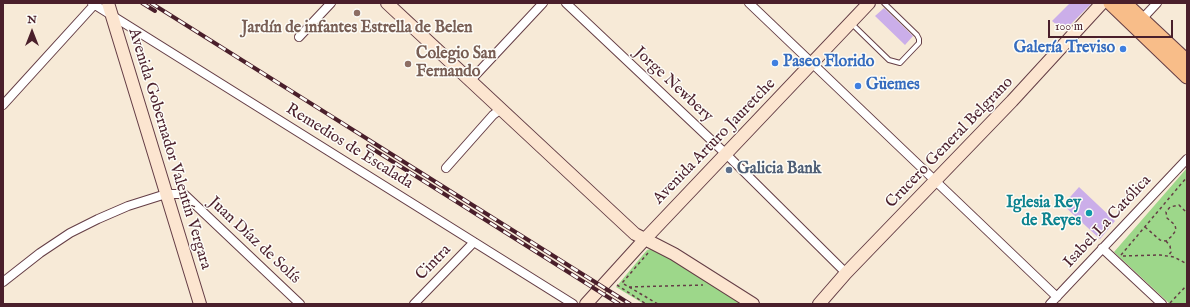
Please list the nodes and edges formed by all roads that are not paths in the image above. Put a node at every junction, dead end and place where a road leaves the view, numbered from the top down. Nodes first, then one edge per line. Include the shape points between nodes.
1 (331, 3) edge
2 (387, 3) edge
3 (544, 3) edge
4 (566, 3) edge
5 (749, 3) edge
6 (869, 3) edge
7 (884, 3) edge
8 (1102, 3) edge
9 (1110, 3) edge
10 (1125, 3) edge
11 (1156, 3) edge
12 (93, 4) edge
13 (109, 8) edge
14 (1142, 19) junction
15 (851, 22) junction
16 (299, 36) dead end
17 (1187, 61) edge
18 (813, 63) junction
19 (1187, 77) edge
20 (471, 80) junction
21 (3, 105) edge
22 (501, 109) junction
23 (726, 154) junction
24 (1187, 159) edge
25 (446, 168) dead end
26 (936, 181) junction
27 (166, 194) junction
28 (643, 240) junction
29 (474, 242) junction
30 (1102, 248) junction
31 (846, 273) junction
32 (3, 282) edge
33 (1057, 296) junction
34 (1166, 303) edge
35 (200, 304) edge
36 (300, 304) edge
37 (414, 304) edge
38 (573, 304) edge
39 (586, 304) edge
40 (753, 304) edge
41 (819, 304) edge
42 (1050, 304) edge

1 - 16 street
2 - 20 street
3 - 20 street
4 - 23 street, Jorge Newbery
5 - 18 street
6 - 15 street, Avenida Arturo Jauretche
7 - 15 lane via 919,39 919,43 900,63 889,60
8 - 26 street, Crucero General Belgrano
9 - 19 main road
10 - 14 main road
11 - 14 street
12 - 13 street, Remedios de Escalada
12 - 21 street
13 - 27 street, Avenida Gobernador Valentín Vergara
13 - 29 street, Remedios de Escalada
14 - 17 main road
15 - 18 street, Avenida Arturo Jauretche
18 - 23 street, Avenida Arturo Jauretche
18 - 26 street
20 - 22 street
22 - 25 street
22 - 28 street
23 - 28 street, Avenida Arturo Jauretche
23 - 31 street, Jorge Newbery
24 - 30 street, Isabel La Católica
26 - 31 street, Crucero General Belgrano
26 - 33 street
27 - 32 street via 128,206 70,233 16,270
27 - 35 street, Avenida Gobernador Valentín Vergara
27 - 36 street, Juan Díaz de Solís via 185,195
28 - 39 street, Avenida Arturo Jauretche
28 - 40 street via 674,254
29 - 37 street, Cintra
29 - 38 street, Remedios de Escalada
30 - 33 street, Isabel La Católica
30 - 34 street
31 - 41 street, Crucero General Belgrano
33 - 42 street, Isabel La Católica

